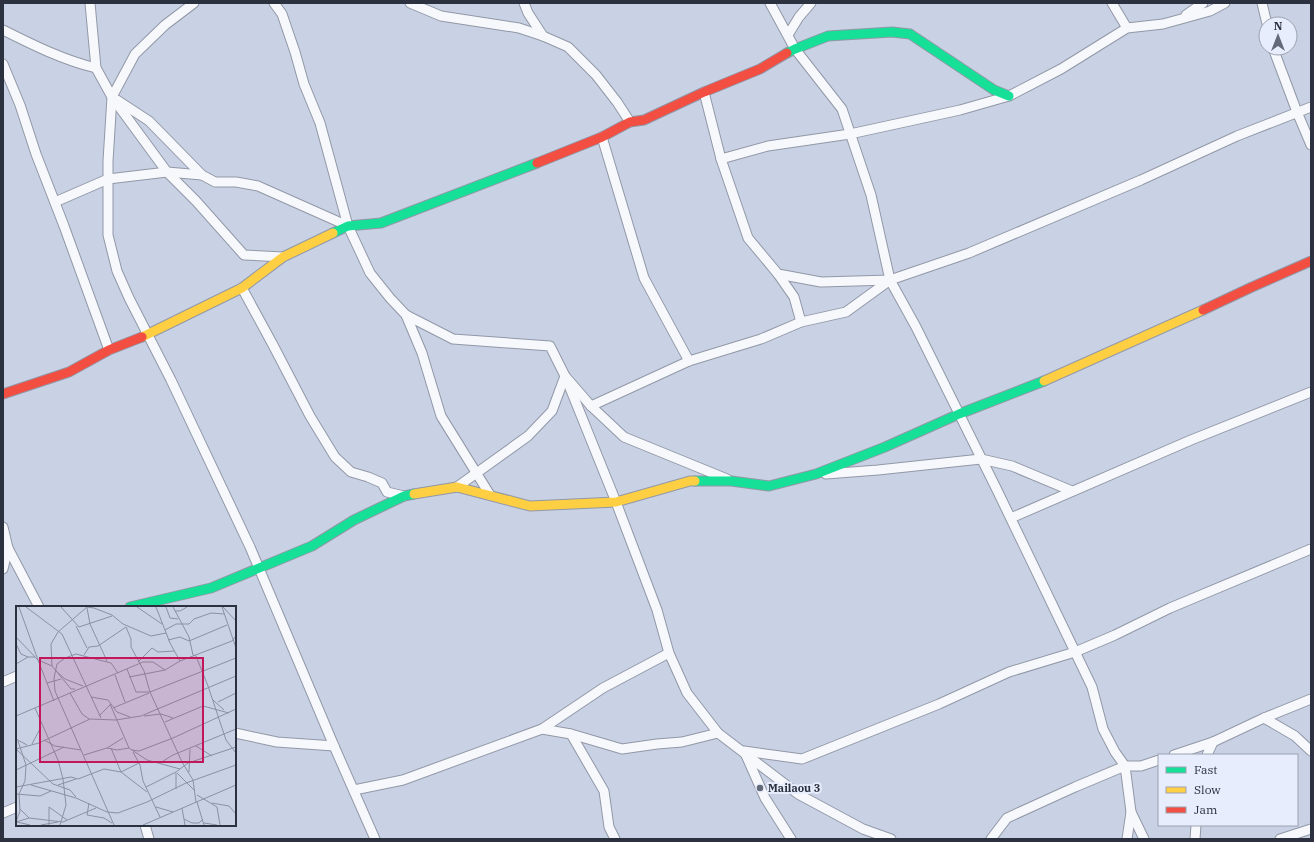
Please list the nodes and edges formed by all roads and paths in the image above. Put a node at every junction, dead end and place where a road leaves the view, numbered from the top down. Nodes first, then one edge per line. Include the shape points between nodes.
1 (90, 3) edge
2 (194, 3) edge
3 (274, 3) edge
4 (410, 3) edge
5 (524, 3) edge
6 (770, 3) edge
7 (811, 3) edge
8 (1112, 3) edge
9 (1203, 3) edge
10 (1226, 3) edge
11 (1262, 3) edge
12 (1265, 16) edge
13 (1181, 19) junction
14 (1127, 28) junction
15 (3, 30) edge
16 (788, 35) junction
17 (543, 36) junction
18 (795, 49) junction
19 (1276, 56) edge
20 (3, 64) edge
21 (96, 68) junction
22 (704, 92) junction
23 (1010, 96) junction
24 (112, 97) junction
25 (1311, 107) edge
26 (1297, 112) junction
27 (630, 122) junction
28 (850, 134) junction
29 (602, 137) junction
30 (1311, 145) edge
31 (721, 159) junction
32 (167, 172) junction
33 (202, 175) junction
34 (108, 179) junction
35 (55, 202) junction
36 (348, 226) junction
37 (283, 257) junction
38 (1310, 263) edge
39 (778, 274) junction
40 (890, 280) junction
41 (242, 288) junction
42 (406, 314) junction
43 (801, 322) junction
44 (148, 335) junction
45 (109, 350) junction
46 (689, 361) junction
47 (564, 376) junction
48 (1311, 392) edge
49 (3, 394) edge
50 (591, 406) junction
51 (959, 414) junction
52 (981, 459) junction
53 (477, 473) junction
54 (816, 474) junction
55 (731, 481) junction
56 (457, 487) junction
57 (1072, 491) junction
58 (490, 495) junction
59 (404, 496) junction
60 (616, 502) junction
61 (1011, 518) junction
62 (3, 527) edge
63 (8, 548) junction
64 (1311, 549) edge
65 (258, 568) junction
66 (3, 569) edge
67 (38, 606) edge
68 (134, 606) edge
69 (1075, 652) junction
70 (669, 653) junction
71 (16, 676) edge
72 (3, 682) edge
73 (1311, 699) edge
74 (1264, 718) junction
75 (542, 729) junction
76 (718, 733) junction
77 (236, 734) edge
78 (571, 734) junction
79 (1213, 742) junction
80 (334, 746) junction
81 (1311, 750) edge
82 (744, 751) junction
83 (1177, 754) edge
84 (1208, 754) edge
85 (1158, 760) edge
86 (1125, 766) junction
87 (354, 790) junction
88 (16, 806) edge
89 (1131, 812) junction
90 (3, 813) edge
91 (145, 826) edge
92 (1196, 826) edge
93 (1311, 829) edge
94 (149, 839) edge
95 (375, 839) edge
96 (615, 839) edge
97 (791, 839) edge
98 (891, 839) edge
99 (991, 839) edge
100 (1127, 839) edge
101 (1144, 839) edge
102 (1195, 839) edge
103 (1280, 839) edge

1 - 21 street
2 - 24 street via 165,25 135,54
3 - 36 street via 282,14 304,84 320,123
4 - 17 street via 441,16 518,28
5 - 17 street
6 - 16 street
7 - 16 street
8 - 14 street
9 - 13 street
10 - 13 street via 1210,11
11 - 12 street
13 - 14 street
14 - 23 street via 1061,70
15 - 21 street via 72,62
16 - 18 street
17 - 27 street via 568,47 582,59
18 - 22 street via 760,69
18 - 23 street via 828,36 892,32 910,34 994,90
18 - 28 street via 842,109
19 - 26 street
20 - 35 street
21 - 24 street
22 - 27 street via 644,120
22 - 31 street
23 - 28 street via 960,110
24 - 32 street
24 - 33 street via 149,120
24 - 34 street
25 - 26 street
26 - 30 street
26 - 40 street via 969,253
27 - 29 street
28 - 31 street via 768,146
28 - 40 street via 871,195
29 - 36 street via 381,223
29 - 46 street via 644,278
31 - 39 street via 748,238
32 - 33 street
32 - 34 street
32 - 37 street via 244,255
33 - 36 street via 215,182 258,186
34 - 35 street
34 - 44 street via 108,235 117,271
35 - 45 street
36 - 37 street
36 - 42 street via 370,273
37 - 41 street
38 - 51 street via 1053,378
39 - 40 street via 821,282
39 - 43 street via 794,297
40 - 43 street via 846,312
40 - 51 street
41 - 44 street
41 - 59 street via 310,416 335,457 351,472 382,483 387,492
42 - 47 street via 453,339 550,346
42 - 53 street via 422,353 441,416
43 - 46 street via 762,339
44 - 45 street
44 - 65 street
45 - 49 street via 69,372
46 - 50 street
47 - 50 street
47 - 53 street via 552,411 528,436
47 - 60 street
48 - 57 street
50 - 55 street via 624,437
51 - 52 street
51 - 54 street
52 - 54 street
52 - 57 street via 1012,466
52 - 61 street
53 - 56 street
53 - 58 street
54 - 55 street via 769,486
55 - 60 street via 690,481
56 - 58 street
56 - 59 street
57 - 61 street
58 - 60 street via 530,506
59 - 65 street via 354,520 312,546
60 - 70 street via 657,610
61 - 69 street
62 - 63 street
63 - 66 street
63 - 67 street
64 - 69 street via 1177,605
65 - 68 street via 211,588
65 - 80 street
69 - 82 street via 1008,672 939,704 802,759
69 - 86 street via 1092,687 1103,729
70 - 75 street via 603,688
70 - 76 street via 687,693
71 - 72 street
73 - 74 street
74 - 79 street
74 - 81 street via 1295,736
75 - 78 street
75 - 87 street via 403,780
76 - 78 street via 682,742 622,749
76 - 82 street
77 - 80 street via 277,742
78 - 96 street via 604,792 609,827
79 - 83 street
79 - 84 street
80 - 87 street
82 - 97 street via 765,798
82 - 98 street via 798,794 864,829
85 - 86 street via 1141,766
86 - 89 street
86 - 99 street via 1007,818
87 - 95 street
88 - 90 street
89 - 100 street
89 - 101 street
91 - 94 street
92 - 102 street
93 - 103 street

